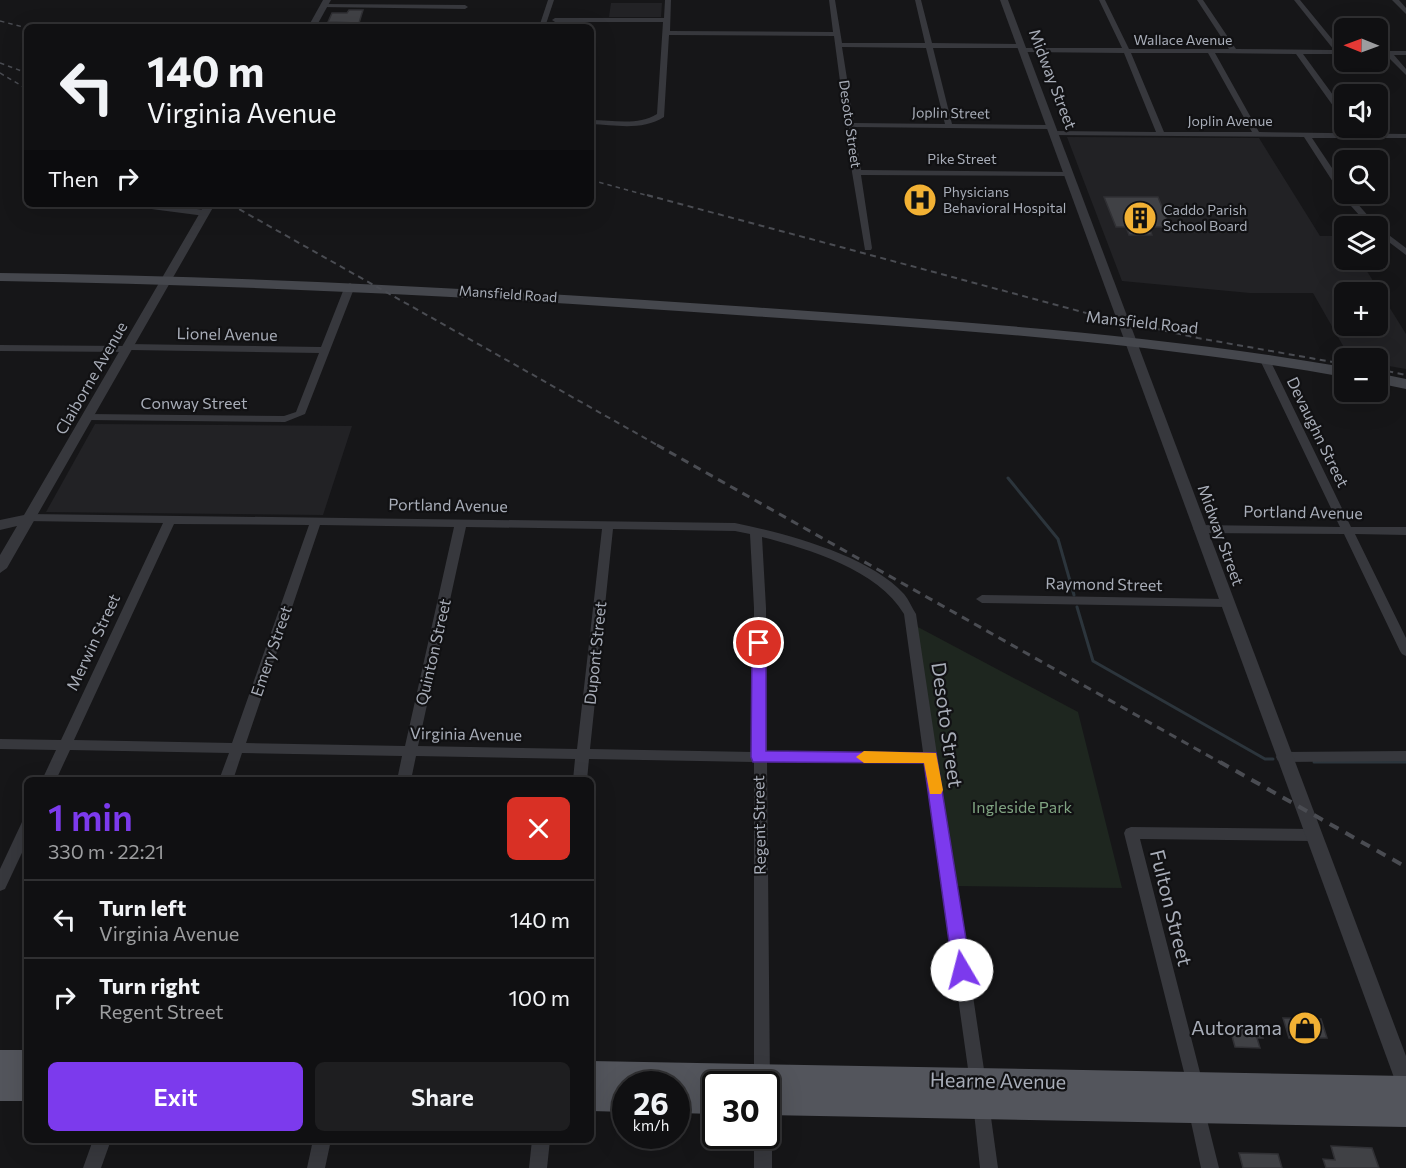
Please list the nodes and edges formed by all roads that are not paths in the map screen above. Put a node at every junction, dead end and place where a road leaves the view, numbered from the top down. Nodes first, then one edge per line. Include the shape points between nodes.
1 (551, 0) edge
2 (668, 0) edge
3 (832, 0) edge
4 (918, 0) edge
5 (1004, 0) edge
6 (1102, 0) edge
7 (1200, 0) edge
8 (1297, 0) edge
9 (1395, 0) edge
10 (325, 3) edge
11 (411, 3) edge
12 (465, 7) dead end
13 (1406, 12) edge
14 (555, 20) dead end
15 (666, 20) junction
16 (314, 24) edge
17 (543, 24) edge
18 (665, 33) junction
19 (838, 34) junction
20 (1334, 44) edge
21 (839, 45) junction
22 (928, 45) junction
23 (1022, 48) junction
24 (1127, 51) junction
25 (1210, 52) junction
26 (1234, 52) junction
27 (1298, 52) junction
28 (1334, 52) edge
29 (1388, 53) joint
30 (1406, 53) edge
31 (1406, 74) edge
32 (1334, 101) edge
33 (594, 122) edge
34 (850, 125) junction
35 (949, 126) junction
36 (1052, 130) junction
37 (1161, 134) junction
38 (1257, 135) junction
39 (1306, 135) junction
40 (1334, 135) edge
41 (1388, 137) edge
42 (1404, 138) edge
43 (856, 172) junction
44 (1069, 174) junction
45 (1334, 178) edge
46 (1354, 204) edge
47 (179, 207) edge
48 (208, 209) edge
49 (1364, 216) edge
50 (1388, 238) edge
51 (868, 248) dead end
52 (1406, 252) edge
53 (0, 277) edge
54 (167, 279) junction
55 (350, 285) junction
56 (1130, 340) junction
57 (128, 348) junction
58 (1, 349) edge
59 (325, 350) junction
60 (1264, 358) junction
61 (1334, 370) edge
62 (1388, 380) edge
63 (1406, 384) edge
64 (87, 417) junction
65 (29, 518) junction
66 (170, 520) junction
67 (316, 521) junction
68 (461, 523) junction
69 (0, 525) edge
70 (608, 525) junction
71 (1199, 529) junction
72 (756, 530) junction
73 (1348, 530) junction
74 (1406, 531) edge
75 (0, 568) edge
76 (884, 585) joint
77 (982, 599) dead end
78 (1226, 603) junction
79 (1406, 651) edge
80 (0, 744) edge
81 (65, 744) junction
82 (238, 747) junction
83 (411, 750) junction
84 (584, 753) junction
85 (1406, 756) edge
86 (759, 757) junction
87 (931, 757) junction
88 (1283, 757) junction
89 (49, 777) edge
90 (227, 777) edge
91 (405, 777) edge
92 (580, 777) edge
93 (24, 833) edge
94 (1311, 835) junction
95 (0, 885) edge
96 (0, 1063) edge
97 (24, 1063) edge
98 (764, 1071) edge
99 (594, 1074) edge
100 (702, 1083) edge
101 (1406, 1083) edge
102 (0, 1088) edge
103 (24, 1088) edge
104 (780, 1088) edge
105 (1406, 1089) edge
106 (979, 1093) junction
107 (1196, 1097) junction
108 (594, 1098) edge
109 (612, 1099) edge
110 (1406, 1114) edge
111 (101, 1143) edge
112 (321, 1143) edge
113 (541, 1143) edge
114 (763, 1149) edge
115 (92, 1168) edge
116 (316, 1168) edge
117 (538, 1168) edge
118 (763, 1168) edge
119 (989, 1168) edge
120 (1210, 1168) edge

1 - 17 street
2 - 15 street
3 - 19 street, Desoto Street
4 - 22 street
5 - 23 street, Midway Street
6 - 24 street
7 - 26 street
8 - 20 street
9 - 13 street
10 - 11 street
10 - 16 street
11 - 12 street
14 - 15 street
15 - 18 street
18 - 19 street
18 - 33 street via 662,111 657,118
19 - 21 street, Desoto Street
21 - 22 street, Wallace Avenue
21 - 34 street, Desoto Street
22 - 23 street, Wallace Avenue
22 - 35 street
23 - 24 street, Wallace Avenue
23 - 36 street, Midway Street
24 - 25 street, Wallace Avenue
24 - 37 street
25 - 26 street, Wallace Avenue
25 - 38 street
26 - 27 street, Wallace Avenue
27 - 28 street, Wallace Avenue
27 - 32 street
29 - 30 street
29 - 31 street
34 - 35 street, Joplin Street
34 - 43 street, Desoto Street
35 - 36 street, Joplin Street
36 - 37 street, Joplin Avenue
36 - 44 street, Midway Street
37 - 38 street, Joplin Avenue
38 - 39 street, Joplin Avenue
39 - 40 street, Joplin Avenue
39 - 45 street
41 - 42 street, Joplin Avenue
43 - 44 street, Pike Street
43 - 51 street, Desoto Street
44 - 56 street, Midway Street
46 - 49 street
47 - 48 street
48 - 54 street, Claiborne Avenue
50 - 52 street
53 - 54 main road, Mansfield Road
54 - 55 main road, Mansfield Road
54 - 57 street, Claiborne Avenue
55 - 56 main road, Mansfield Road
55 - 59 street
56 - 60 main road, Mansfield Road
56 - 71 street, Midway Street
57 - 58 street, Lionel Avenue
57 - 59 street, Lionel Avenue
57 - 64 street, Claiborne Avenue
59 - 64 street, Conway Street via 300,414 285,419
60 - 61 main road, Mansfield Road
60 - 73 street, Devaughn Street
62 - 63 main road
64 - 65 street, Claiborne Avenue
65 - 66 street, Portland Avenue
65 - 69 street, Portland Avenue
65 - 75 street, Claiborne Avenue
66 - 67 street, Portland Avenue
66 - 81 street, Merwin Street
67 - 68 street, Portland Avenue
67 - 82 street, Emery Street
68 - 70 street, Portland Avenue
68 - 83 street, Quinton Street
70 - 72 street, Portland Avenue
70 - 84 street, Dupont Street
71 - 73 street, Portland Avenue
71 - 78 street, Midway Street
72 - 76 street, Portland Avenue via 796,541
72 - 86 street, Regent Street
73 - 74 street, Portland Avenue
73 - 79 street, Devaughn Street
76 - 87 street, Desoto Street via 904,600 910,614
77 - 78 street, Raymond Street
78 - 88 street, Midway Street
80 - 81 street, Virginia Avenue
81 - 82 street, Virginia Avenue
81 - 89 street, Merwin Street
82 - 83 street, Virginia Avenue
82 - 90 street, Emery Street
83 - 84 street, Virginia Avenue
83 - 91 street, Quinton Street
84 - 86 street, Virginia Avenue
84 - 92 street, Dupont Street
85 - 88 street
86 - 87 street, Virginia Avenue
86 - 98 street, Regent Street
87 - 106 street, Desoto Street
88 - 94 street, Midway Street
93 - 95 street
94 - 101 street, Midway Street
94 - 107 street, Fulton Street via 1131,833
96 - 97 main road
99 - 100 main road, Hearne Avenue
102 - 103 main road
104 - 106 main road, Hearne Avenue
105 - 107 main road, Hearne Avenue
106 - 107 main road, Hearne Avenue
106 - 119 street, Desoto Street
107 - 110 main road, Hearne Avenue
107 - 120 street, Fulton Street
108 - 109 main road
111 - 115 street
112 - 116 street
113 - 117 street
114 - 118 street

